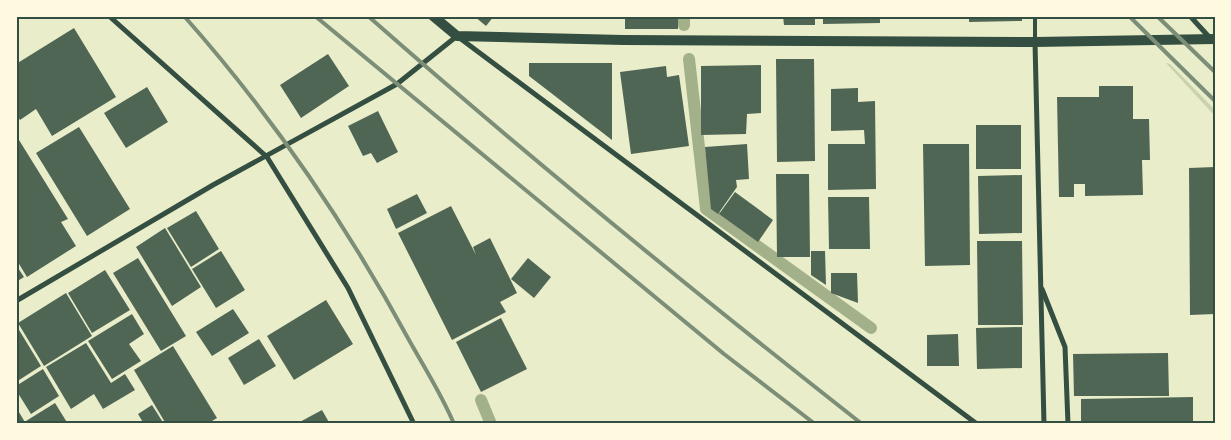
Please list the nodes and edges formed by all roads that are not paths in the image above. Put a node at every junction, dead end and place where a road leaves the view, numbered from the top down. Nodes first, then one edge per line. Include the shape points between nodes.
1 (109, 16) edge
2 (433, 16) edge
3 (1035, 16) edge
4 (1190, 16) edge
5 (457, 36) junction
6 (1213, 40) edge
7 (1035, 42) junction
8 (267, 157) junction
9 (1040, 284) junction
10 (16, 301) edge
11 (414, 424) edge
12 (978, 424) edge
13 (1044, 424) edge
14 (1068, 424) edge

1 - 8 street
2 - 5 main road
3 - 7 lane
4 - 6 street
5 - 7 main road
5 - 8 street via 397,84
5 - 12 street
6 - 7 main road
7 - 9 street
8 - 10 street via 213,185
8 - 11 street via 348,288
9 - 13 street
9 - 14 street via 1065,347

